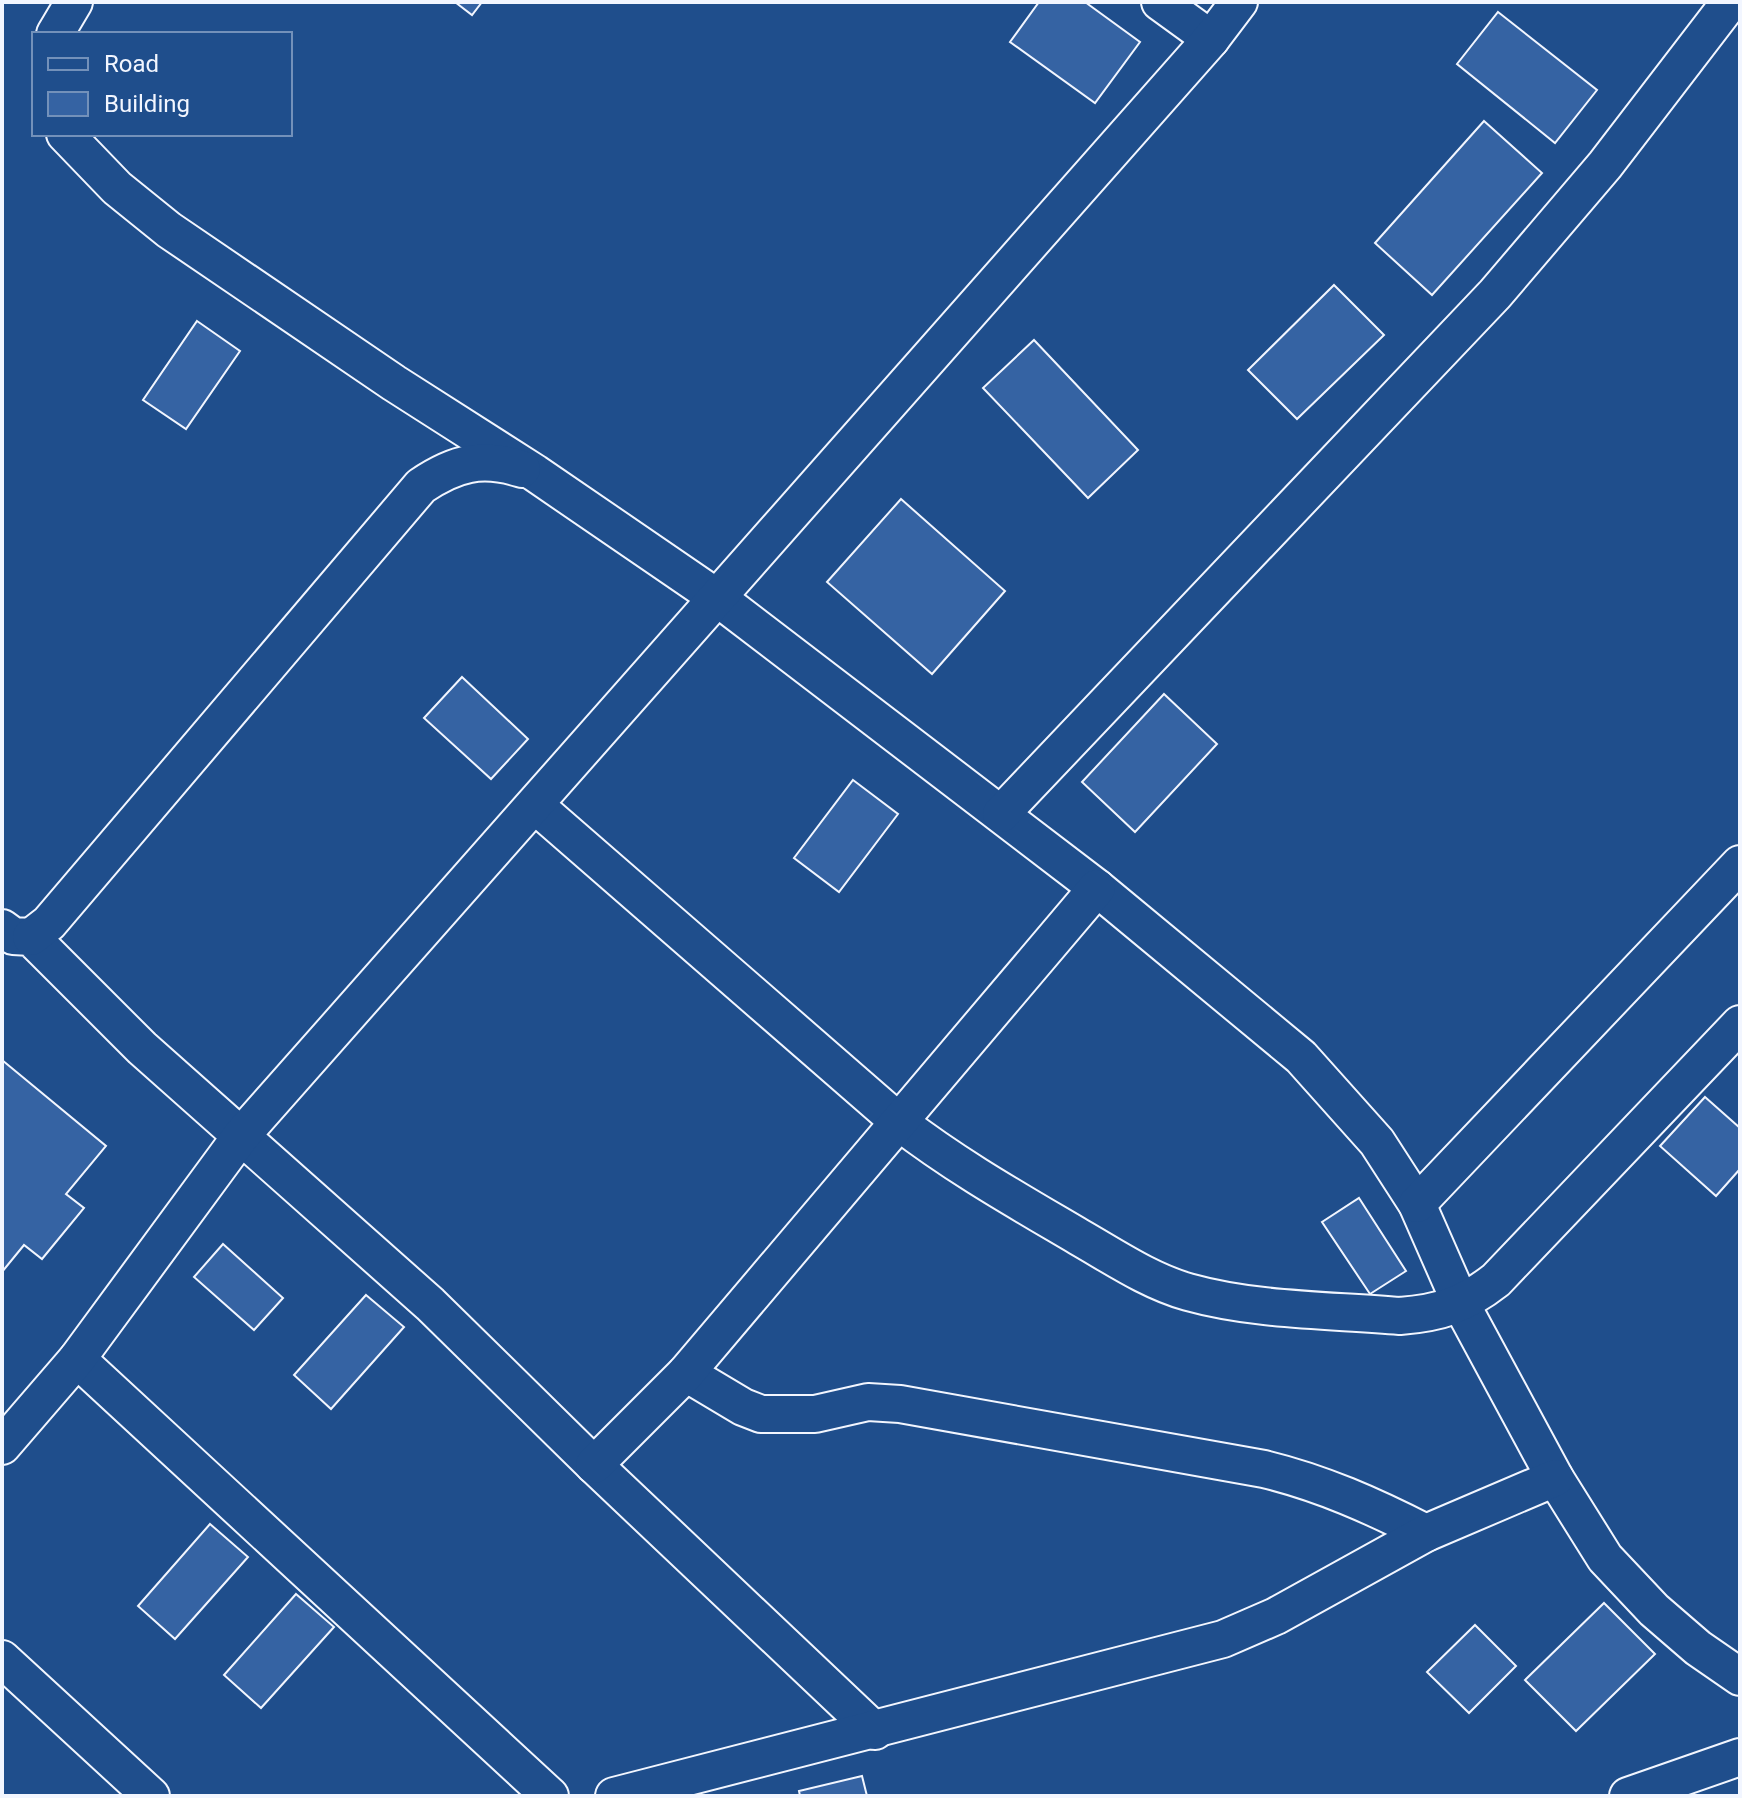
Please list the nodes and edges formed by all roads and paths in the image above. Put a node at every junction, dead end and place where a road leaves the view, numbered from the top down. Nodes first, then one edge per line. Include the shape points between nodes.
1 (74, 2) edge
2 (1160, 2) edge
3 (1239, 2) edge
4 (1730, 2) edge
5 (56, 32) edge
6 (1211, 39) junction
7 (67, 136) edge
8 (535, 473) junction
9 (719, 599) junction
10 (536, 806) junction
11 (1001, 814) junction
12 (1740, 864) edge
13 (1097, 888) junction
14 (16, 933) edge
15 (1740, 1024) edge
16 (899, 1122) junction
17 (241, 1136) junction
18 (1417, 1204) junction
19 (1461, 1304) junction
20 (77, 1359) junction
21 (686, 1373) junction
22 (2, 1446) edge
23 (594, 1465) junction
24 (1555, 1478) junction
25 (1426, 1533) junction
26 (2, 1659) edge
27 (1739, 1677) edge
28 (875, 1731) junction
29 (1740, 1757) edge
30 (151, 1796) edge
31 (550, 1796) edge
32 (614, 1796) edge
33 (1628, 1796) edge

1 - 5 street
2 - 6 street
3 - 6 street
4 - 11 street via 1605,165 1495,294
6 - 9 street
7 - 8 street via 117,188 169,230
8 - 9 street
8 - 14 street via 502,462 465,464 421,486 59,911
9 - 10 street
9 - 11 street
10 - 16 street
10 - 17 street
11 - 13 street
12 - 18 street
13 - 16 street
13 - 18 street via 1301,1057 1377,1142
14 - 17 street
15 - 19 street via 1496,1280
16 - 19 street via 985,1182 1123,1262 1185,1291 1258,1305 1400,1316
16 - 21 street
17 - 20 street
17 - 23 street via 430,1304
18 - 19 street
19 - 24 street
20 - 22 street
20 - 31 street
21 - 23 street
21 - 25 street via 761,1414 815,1414 868,1402 900,1404 1264,1469 1307,1479
23 - 28 street
24 - 25 street
24 - 27 street via 1605,1558 1654,1610
25 - 28 street via 1276,1616 1223,1639
26 - 30 street
28 - 32 street
29 - 33 street

